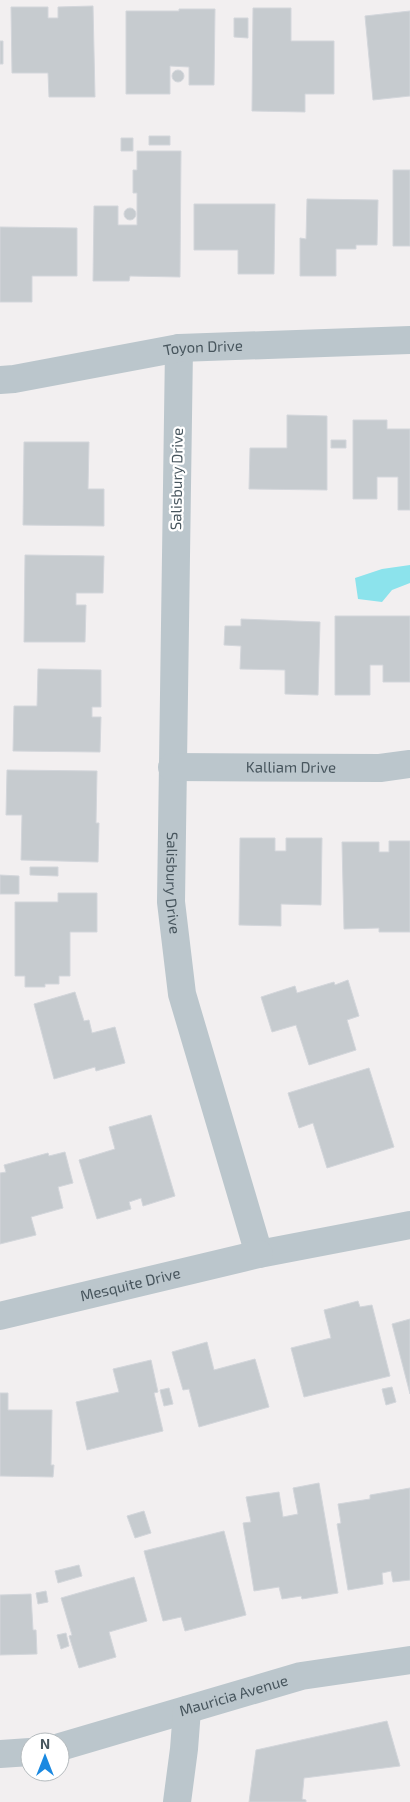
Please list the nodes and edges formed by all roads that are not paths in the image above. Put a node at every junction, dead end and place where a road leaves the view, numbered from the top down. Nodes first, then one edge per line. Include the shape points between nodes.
1 (410, 340) edge
2 (179, 348) junction
3 (0, 380) edge
4 (410, 764) edge
5 (172, 767) junction
6 (410, 1225) edge
7 (259, 1254) junction
8 (0, 1316) edge
9 (410, 1660) edge
10 (187, 1710) junction
11 (70, 1744) edge
12 (20, 1753) edge
13 (0, 1754) edge
14 (177, 1802) edge

1 - 2 street, Toyon Drive
2 - 3 street, Toyon Drive
2 - 5 street, Salisbury Drive
4 - 5 street, Kalliam Drive via 380,768
5 - 7 street, Salisbury Drive via 171,902 182,994
6 - 7 street
7 - 8 street, Mesquite Drive
9 - 10 street, Mauricia Avenue via 301,1676
10 - 11 street, Mauricia Avenue
10 - 14 street
12 - 13 street

